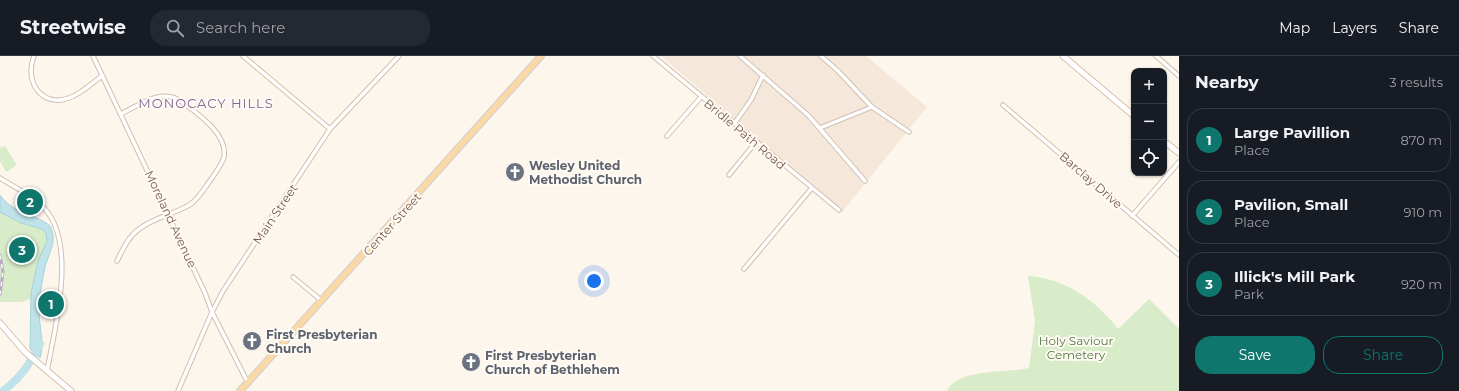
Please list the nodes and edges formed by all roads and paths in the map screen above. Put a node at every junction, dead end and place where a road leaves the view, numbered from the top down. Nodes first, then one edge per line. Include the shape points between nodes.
1 (34, 56) edge
2 (93, 56) edge
3 (243, 56) edge
4 (399, 56) edge
5 (541, 56) edge
6 (653, 56) edge
7 (740, 56) edge
8 (821, 56) edge
9 (1063, 56) edge
10 (1156, 56) edge
11 (763, 75) junction
12 (102, 76) junction
13 (1179, 76) edge
14 (701, 97) junction
15 (1003, 105) dead end
16 (872, 107) junction
17 (1131, 113) edge
18 (120, 114) junction
19 (734, 124) junction
20 (820, 128) junction
21 (330, 129) junction
22 (909, 132) dead end
23 (667, 136) dead end
24 (756, 142) junction
25 (1167, 143) edge
26 (1179, 153) edge
27 (1179, 162) edge
28 (729, 175) dead end
29 (0, 178) edge
30 (865, 180) dead end
31 (811, 189) junction
32 (839, 210) dead end
33 (168, 214) junction
34 (1132, 216) junction
35 (1179, 255) edge
36 (116, 261) dead end
37 (744, 268) dead end
38 (293, 277) dead end
39 (322, 301) junction
40 (212, 312) junction
41 (0, 322) edge
42 (47, 371) junction
43 (248, 383) junction
44 (71, 391) edge
45 (178, 391) edge
46 (240, 391) edge

1 - 12 street via 30,71 32,81 41,94 52,99 70,98
2 - 12 street, Moreland Avenue
3 - 21 street
4 - 21 street, Main Street
5 - 39 main road, Center Street
6 - 14 street, Bridle Path Road
7 - 11 street
8 - 16 street
9 - 17 street
10 - 13 street
11 - 19 street via 751,100
11 - 20 street
12 - 18 street, Moreland Avenue
14 - 19 street, Bridle Path Road
14 - 23 street
15 - 34 street, Barclay Drive
16 - 20 street
16 - 22 street
18 - 33 street, Moreland Avenue
18 - 33 street via 154,98 170,96 182,102 218,133 222,140 223,160 202,192 191,204
19 - 24 street, Bridle Path Road
20 - 30 street
21 - 40 street, Main Street via 223,291
24 - 28 street
24 - 31 street, Bridle Path Road
25 - 26 street
27 - 34 street
29 - 42 street via 40,204 57,229 61,293
31 - 32 street, Bridle Path Road
31 - 37 street
33 - 36 street via 135,232
33 - 40 street, Moreland Avenue
34 - 35 street, Barclay Drive
38 - 39 street
39 - 43 main road, Center Street
40 - 43 street, Moreland Avenue
40 - 45 street, Main Street
41 - 42 street via 25,352
42 - 44 street
43 - 46 main road, Center Street

